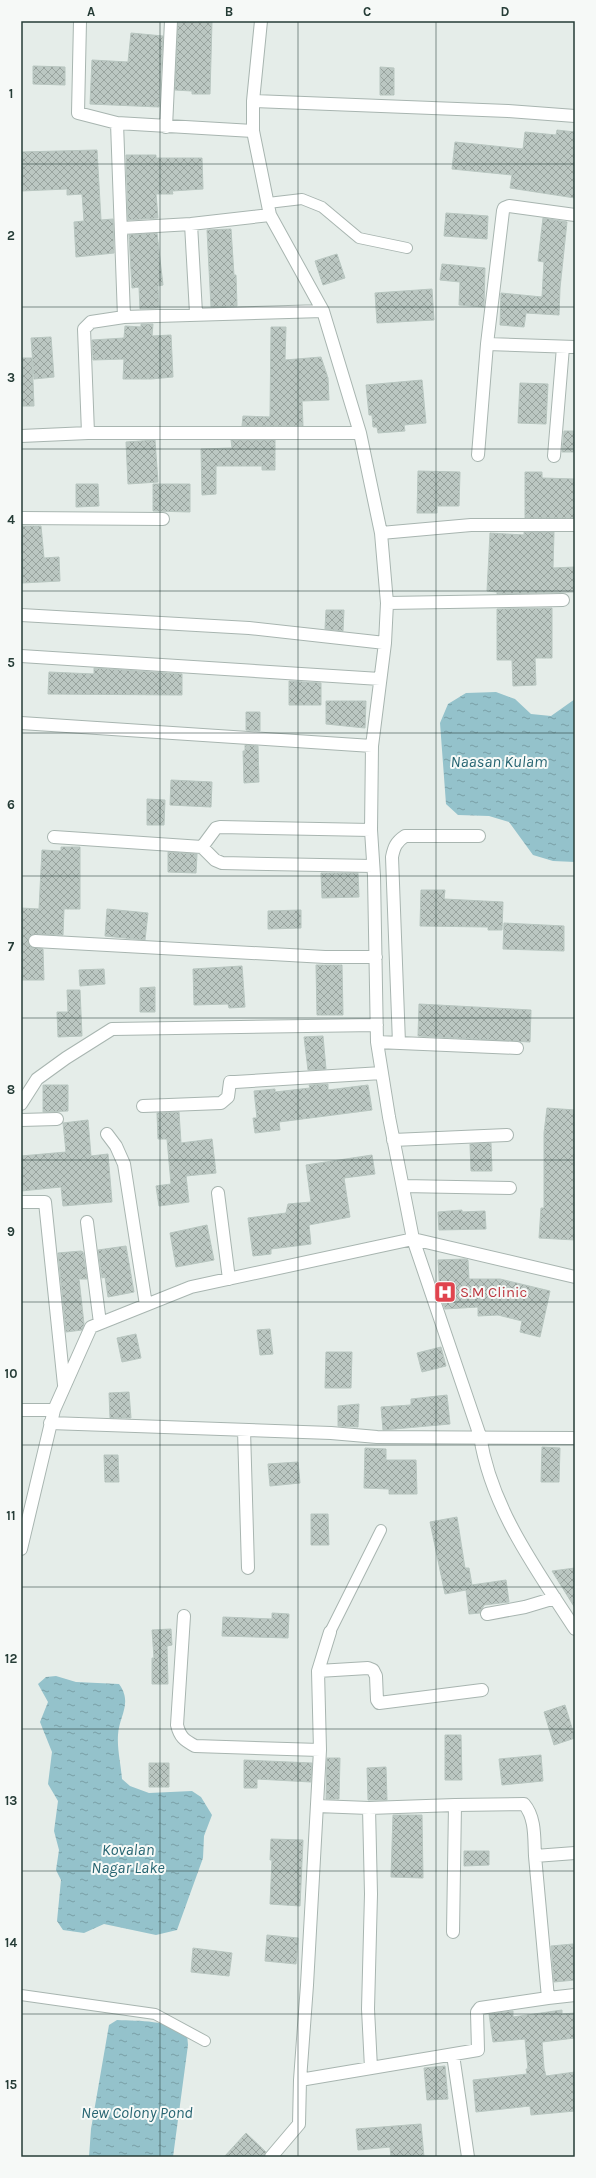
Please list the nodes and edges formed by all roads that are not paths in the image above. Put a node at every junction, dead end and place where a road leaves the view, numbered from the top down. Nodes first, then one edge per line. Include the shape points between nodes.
1 (80, 21) edge
2 (171, 21) edge
3 (261, 21) edge
4 (253, 101) junction
5 (575, 116) edge
6 (117, 123) junction
7 (166, 127) junction
8 (254, 131) junction
9 (269, 209) junction
10 (575, 215) edge
11 (191, 224) junction
12 (122, 228) junction
13 (407, 248) dead end
14 (323, 311) junction
15 (196, 313) junction
16 (124, 317) junction
17 (486, 344) junction
18 (562, 347) junction
19 (575, 347) edge
20 (88, 433) junction
21 (360, 433) junction
22 (21, 436) edge
23 (478, 455) dead end
24 (554, 456) dead end
25 (21, 518) edge
26 (163, 519) dead end
27 (575, 525) edge
28 (381, 533) junction
29 (563, 600) dead end
30 (387, 603) junction
31 (21, 615) edge
32 (385, 643) junction
33 (21, 656) edge
34 (380, 679) junction
35 (21, 724) edge
36 (372, 746) junction
37 (371, 830) junction
38 (479, 836) dead end
39 (54, 838) dead end
40 (202, 847) junction
41 (373, 866) junction
42 (35, 941) dead end
43 (376, 957) junction
44 (377, 1025) junction
45 (377, 1042) junction
46 (399, 1043) junction
47 (517, 1048) dead end
48 (382, 1073) junction
49 (21, 1104) edge
50 (143, 1106) dead end
51 (57, 1119) dead end
52 (21, 1120) edge
53 (107, 1134) dead end
54 (507, 1135) dead end
55 (393, 1140) junction
56 (403, 1186) junction
57 (510, 1188) dead end
58 (218, 1193) dead end
59 (21, 1202) edge
60 (87, 1222) dead end
61 (413, 1239) junction
62 (575, 1277) edge
63 (229, 1279) junction
64 (146, 1305) junction
65 (100, 1323) junction
66 (64, 1386) junction
67 (21, 1410) edge
68 (54, 1410) junction
69 (50, 1424) junction
70 (244, 1430) junction
71 (480, 1436) junction
72 (575, 1438) edge
73 (25, 1516) edge
74 (381, 1530) dead end
75 (21, 1549) edge
76 (248, 1568) dead end
77 (556, 1598) junction
78 (487, 1614) dead end
79 (184, 1616) dead end
80 (574, 1625) edge
81 (330, 1632) joint
82 (318, 1671) junction
83 (482, 1690) dead end
84 (320, 1750) junction
85 (455, 1805) junction
86 (317, 1806) junction
87 (369, 1808) junction
88 (575, 1854) edge
89 (535, 1856) junction
90 (453, 1932) dead end
91 (21, 1995) edge
92 (575, 1995) edge
93 (548, 1998) junction
94 (205, 2041) dead end
95 (453, 2055) junction
96 (371, 2068) junction
97 (300, 2080) junction
98 (271, 2157) edge
99 (468, 2157) edge

1 - 6 street via 78,112
2 - 7 street
3 - 4 street
4 - 5 street
4 - 8 street
6 - 7 street
6 - 12 street
7 - 8 street
8 - 9 street
9 - 11 street
9 - 13 lane via 302,198 322,207 359,238
9 - 14 street
10 - 17 street via 509,206 504,208
11 - 12 street
11 - 15 street
12 - 16 street
14 - 15 street
14 - 21 street
15 - 16 street
16 - 20 street via 91,322 84,329
17 - 18 street
17 - 23 street
18 - 19 street
18 - 24 street
20 - 21 street
20 - 22 street
21 - 28 street
25 - 26 street
27 - 28 street via 471,525
28 - 30 street
29 - 30 street
30 - 32 street
31 - 32 street via 249,628
32 - 34 street
33 - 34 street
34 - 36 street
35 - 36 street
36 - 37 street
37 - 40 street via 220,827 216,828
37 - 41 street
38 - 46 street via 405,836 397,841 394,848 392,858
39 - 40 street
40 - 41 street via 215,860 222,863
41 - 43 street
42 - 43 street via 325,957
43 - 44 street
44 - 45 street
44 - 49 street via 112,1029 37,1079
45 - 46 street
45 - 48 street
46 - 47 street
48 - 50 street via 230,1082 228,1097 221,1103
48 - 55 street
51 - 52 street
53 - 64 street via 124,1164
54 - 55 street
55 - 56 street
56 - 57 street
56 - 61 street
58 - 63 street
59 - 66 street via 45,1202
60 - 65 street
61 - 62 street
61 - 63 street
61 - 71 street
63 - 64 street via 191,1287
64 - 65 street
65 - 66 street via 91,1326
66 - 68 street
67 - 68 street
68 - 69 street
69 - 70 street
69 - 73 street
70 - 71 street via 377,1437
70 - 76 street
71 - 72 street
71 - 77 street via 483,1455 506,1519
73 - 75 street
74 - 81 lane
77 - 78 street
77 - 80 street
79 - 84 street via 178,1724 185,1741 195,1746
81 - 82 street
82 - 83 street via 368,1668 374,1670 377,1700 380,1703
82 - 84 street
84 - 86 street
85 - 87 street
85 - 89 street via 524,1804 532,1819
85 - 90 street
86 - 87 street
86 - 97 street
87 - 96 street via 371,1894 368,2009
88 - 89 street
89 - 93 street
91 - 94 lane via 154,2014
92 - 93 street
93 - 95 street via 480,2008 477,2012 478,2050
95 - 96 street
95 - 99 street
96 - 97 street
97 - 98 street via 299,2124

